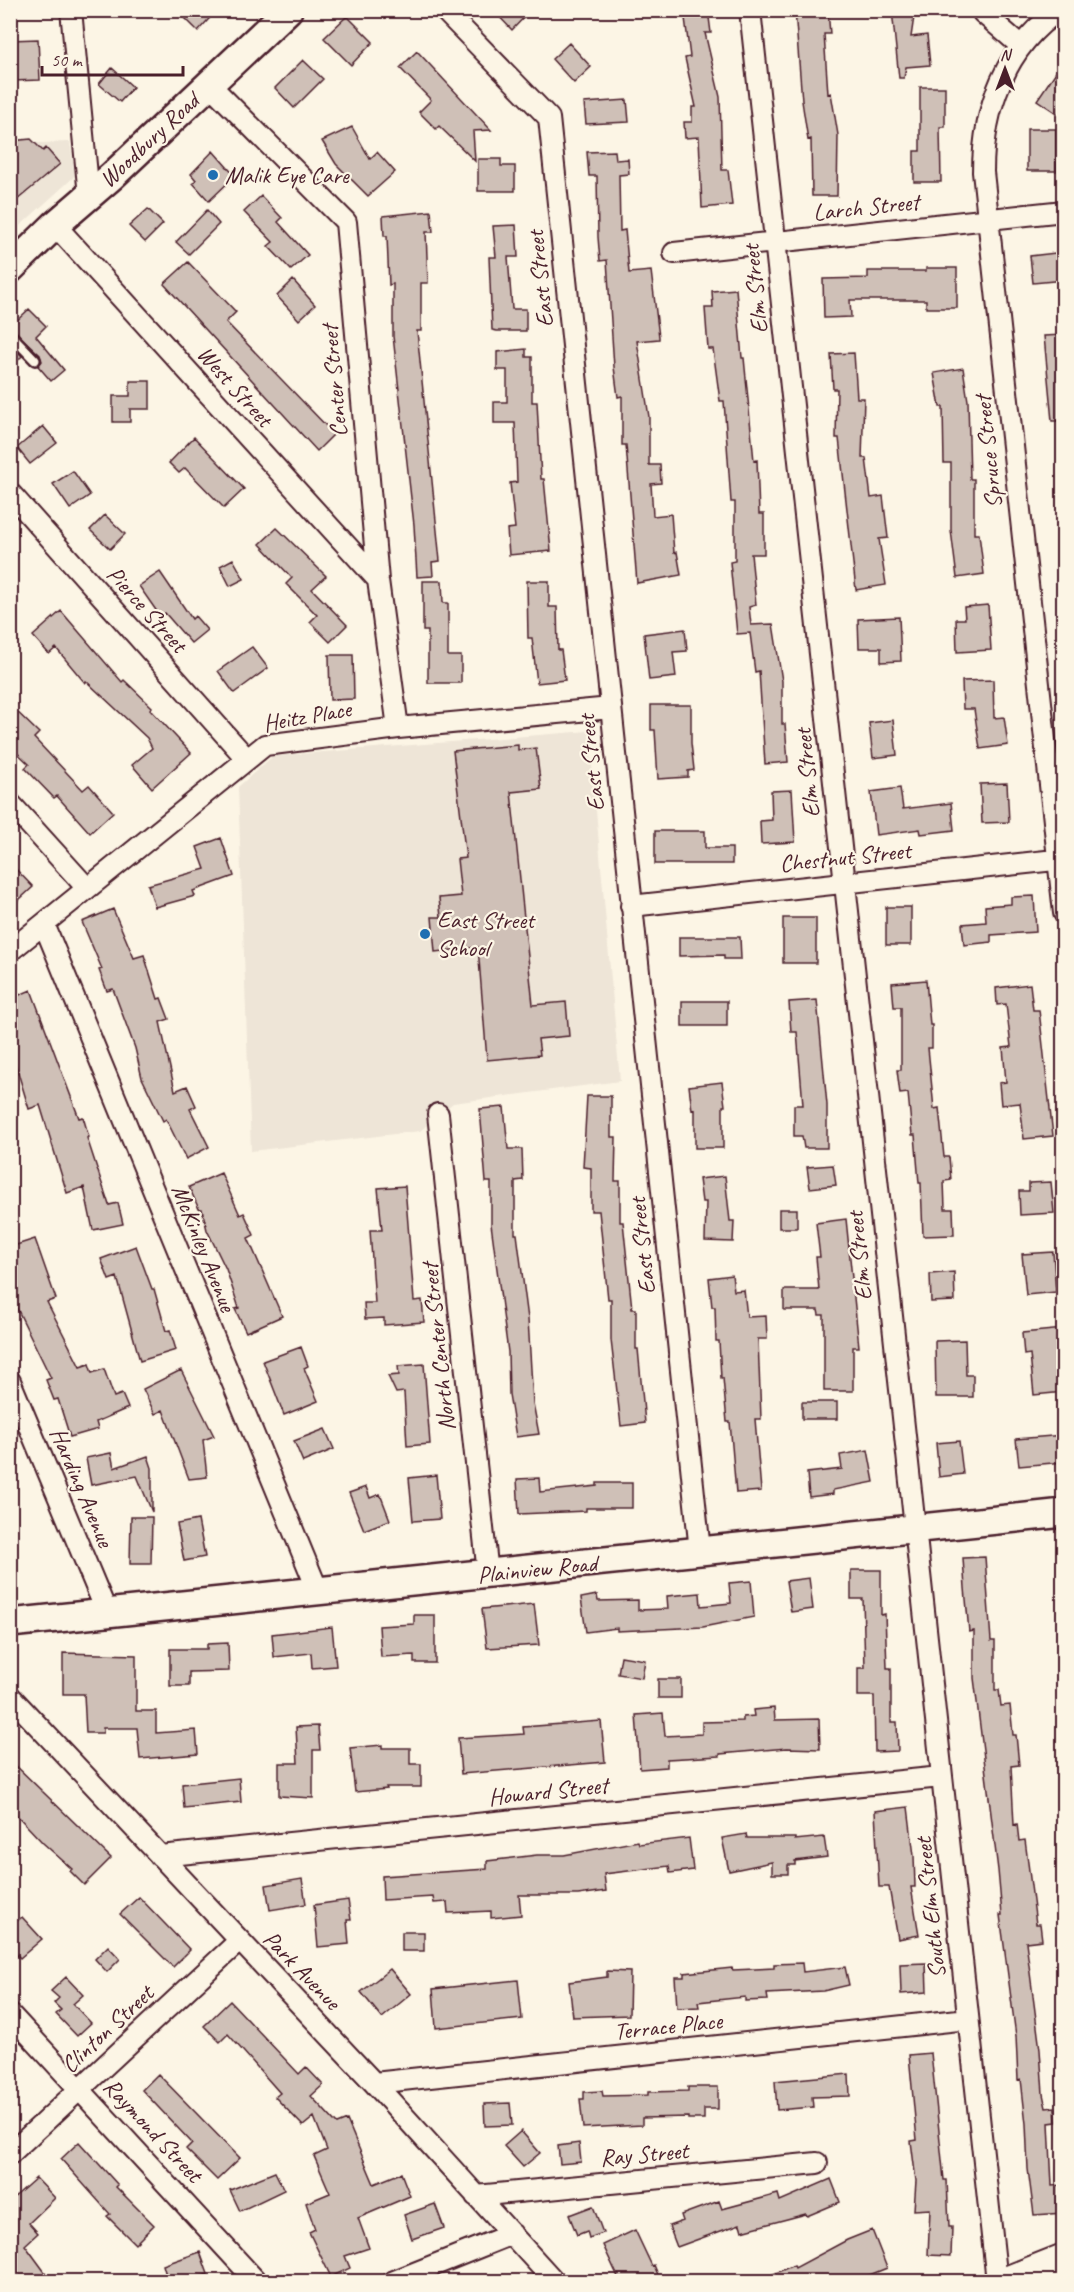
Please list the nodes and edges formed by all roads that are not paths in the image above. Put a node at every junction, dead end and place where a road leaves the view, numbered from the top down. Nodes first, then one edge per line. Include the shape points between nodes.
1 (71, 10) edge
2 (288, 10) edge
3 (444, 10) edge
4 (750, 10) edge
5 (1060, 10) edge
6 (982, 13) dead end
7 (1022, 46) junction
8 (209, 84) junction
9 (89, 196) junction
10 (1064, 212) edge
11 (989, 220) junction
12 (55, 225) junction
13 (776, 243) junction
14 (674, 253) dead end
15 (10, 269) edge
16 (10, 334) edge
17 (35, 360) dead end
18 (10, 493) edge
19 (378, 580) junction
20 (611, 708) junction
21 (398, 728) junction
22 (246, 758) junction
23 (10, 804) edge
24 (1060, 859) edge
25 (844, 882) junction
26 (87, 888) junction
27 (632, 906) junction
28 (1064, 913) edge
29 (44, 924) junction
30 (10, 951) edge
31 (438, 1114) dead end
32 (10, 1381) edge
33 (1064, 1513) edge
34 (915, 1529) junction
35 (700, 1551) junction
36 (488, 1574) junction
37 (318, 1591) junction
38 (107, 1613) junction
39 (10, 1623) edge
40 (10, 1696) edge
41 (941, 1777) junction
42 (160, 1856) junction
43 (239, 1941) junction
44 (10, 2014) edge
45 (968, 2019) junction
46 (374, 2083) junction
47 (80, 2089) junction
48 (10, 2154) edge
49 (818, 2163) dead end
50 (476, 2196) junction
51 (512, 2234) junction
52 (1064, 2259) edge
53 (257, 2282) edge
54 (392, 2282) edge
55 (555, 2282) edge
56 (997, 2282) edge
57 (1006, 2282) edge

1 - 9 street
2 - 8 main road, Woodbury Road
3 - 20 street, East Street via 549,118
4 - 13 street, Elm Street
5 - 7 street, Spruce Street
6 - 7 street
7 - 11 street, Spruce Street via 998,85 986,120 983,172
8 - 9 main road, Woodbury Road
8 - 19 street, Center Street via 345,222
9 - 12 main road, Woodbury Road
10 - 11 street, Larch Street
11 - 13 street, Larch Street
11 - 24 street, Spruce Street
12 - 15 main road, Woodbury Road
12 - 19 street, West Street
13 - 14 street, Larch Street
13 - 25 street, Elm Street
16 - 17 lane
18 - 22 street, Pierce Street
19 - 21 street, Center Street
20 - 21 street, Heitz Place
20 - 27 street, East Street
21 - 22 street, Heitz Place via 265,745
22 - 26 street, Heitz Place
23 - 26 street
24 - 25 street, Chestnut Street
24 - 28 street, Spruce Street
25 - 27 street, Chestnut Street
25 - 34 street, Elm Street
26 - 29 street, Heitz Place
27 - 35 street, East Street
29 - 30 street, Heitz Place
29 - 37 street, McKinley Avenue
31 - 36 street, North Center Street
32 - 38 street, Harding Avenue
33 - 34 main road, Plainview Road
34 - 35 main road, Plainview Road
34 - 41 street, South Elm Street
35 - 36 main road, Plainview Road
36 - 37 main road, Plainview Road
37 - 38 main road, Plainview Road
38 - 39 main road, Plainview Road
40 - 42 street, Park Avenue
41 - 42 street, Howard Street
41 - 45 street, South Elm Street
42 - 43 street, Park Avenue
43 - 46 street, Park Avenue
43 - 47 street, Clinton Street
44 - 47 street, Raymond Street
45 - 46 street, Terrace Place
45 - 56 street, South Elm Street
46 - 50 street, Park Avenue
47 - 48 street, Clinton Street
47 - 53 street, Raymond Street
49 - 50 street, Ray Street
50 - 51 street, Park Avenue
51 - 54 street
51 - 55 street, Park Avenue
52 - 57 main road

